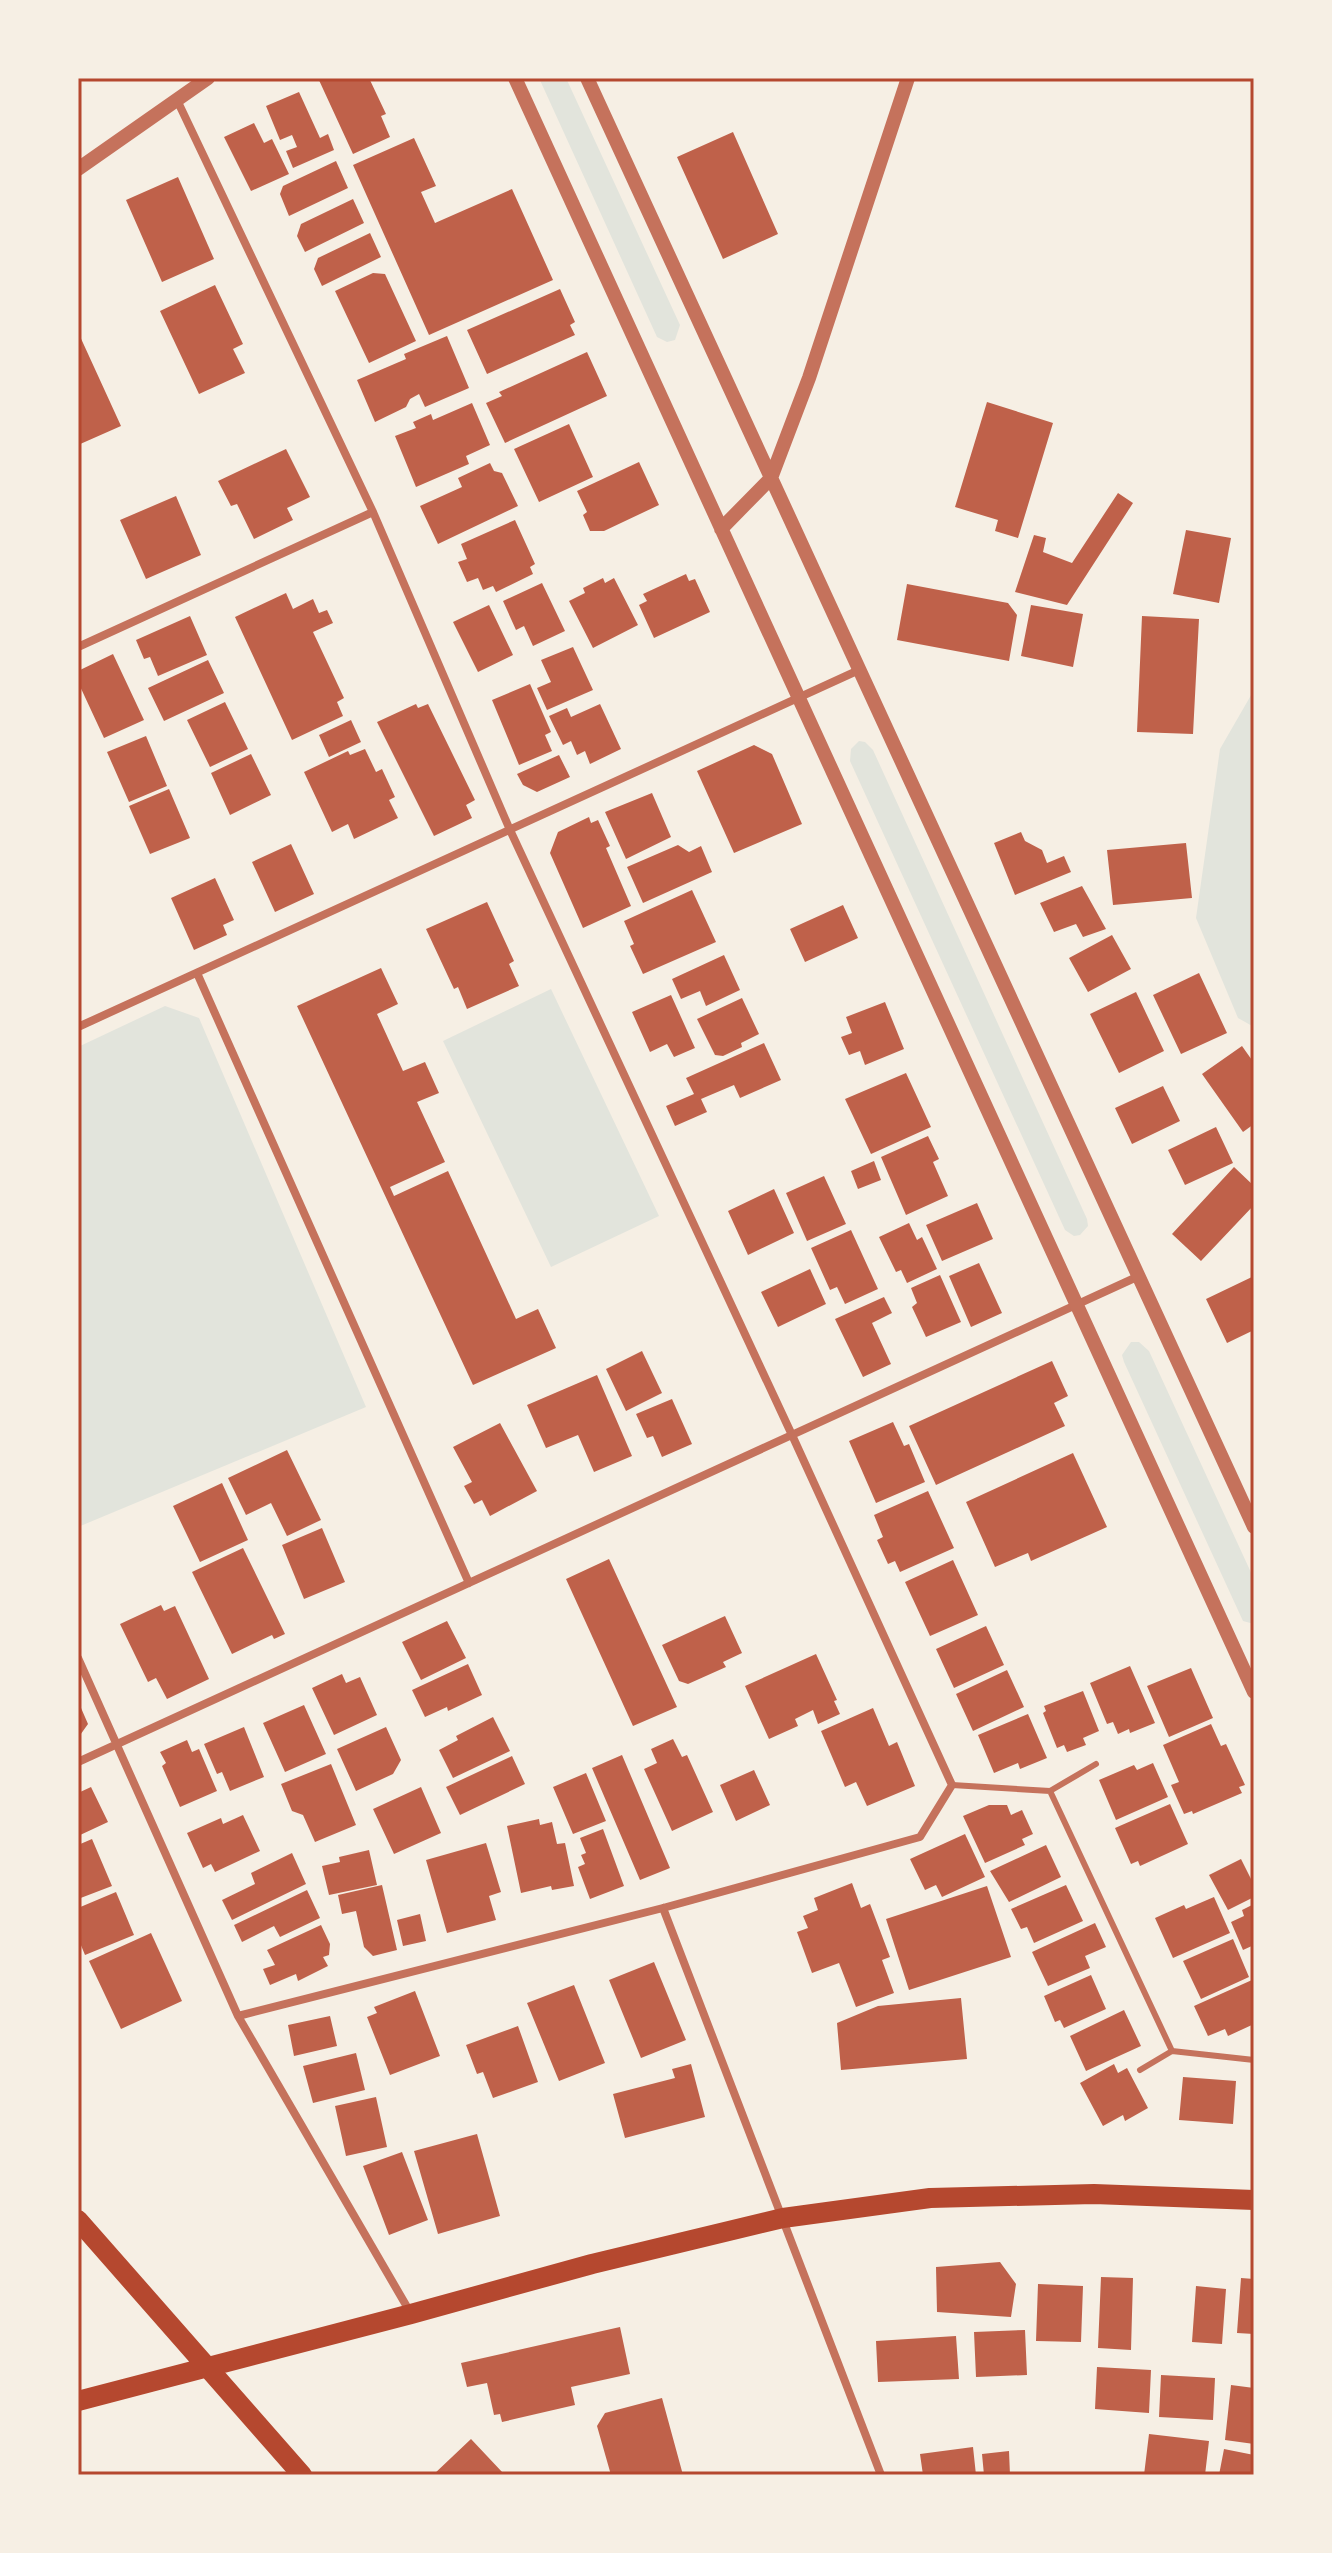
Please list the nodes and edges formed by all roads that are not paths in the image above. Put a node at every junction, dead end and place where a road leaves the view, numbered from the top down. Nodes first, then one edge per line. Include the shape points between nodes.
1 (208, 78) edge
2 (515, 78) edge
3 (587, 78) edge
4 (908, 78) edge
5 (177, 100) junction
6 (78, 169) edge
7 (771, 478) junction
8 (373, 512) junction
9 (721, 529) junction
10 (78, 647) edge
11 (859, 670) junction
12 (799, 697) junction
13 (510, 830) junction
14 (197, 973) junction
15 (78, 1027) edge
16 (1139, 1276) junction
17 (1077, 1305) junction
18 (792, 1435) junction
19 (1254, 1527) edge
20 (469, 1583) junction
21 (78, 1658) edge
22 (1254, 1691) edge
23 (118, 1743) junction
24 (78, 1762) edge
25 (1096, 1764) dead end
26 (952, 1785) junction
27 (1050, 1791) junction
28 (663, 1908) junction
29 (238, 2016) junction
30 (1172, 2051) junction
31 (1254, 2060) edge
32 (1140, 2070) dead end
33 (1254, 2200) edge
34 (783, 2218) junction
35 (78, 2220) edge
36 (411, 2314) junction
37 (207, 2367) junction
38 (78, 2401) edge
39 (302, 2475) edge
40 (881, 2475) edge

1 - 5 street
2 - 9 street
3 - 7 street
4 - 7 street
5 - 6 street
5 - 8 street
7 - 9 street
7 - 11 street
8 - 10 street
8 - 13 street
9 - 12 street
11 - 12 street
11 - 16 street
12 - 13 street
12 - 17 street
13 - 14 street
13 - 18 street
14 - 15 street
14 - 20 street
16 - 17 street
16 - 19 street
17 - 18 street
17 - 22 street
18 - 20 street
18 - 26 street
20 - 23 street
21 - 23 street
23 - 24 street
23 - 29 street
25 - 27 lane
26 - 27 lane
26 - 28 street via 920,1837
27 - 30 lane
28 - 29 street
28 - 34 street
29 - 36 street
30 - 31 lane
30 - 32 lane
33 - 34 main road via 1094,2194 930,2198
34 - 36 main road
34 - 40 street
35 - 37 main road
36 - 37 main road
37 - 38 main road
37 - 39 main road

